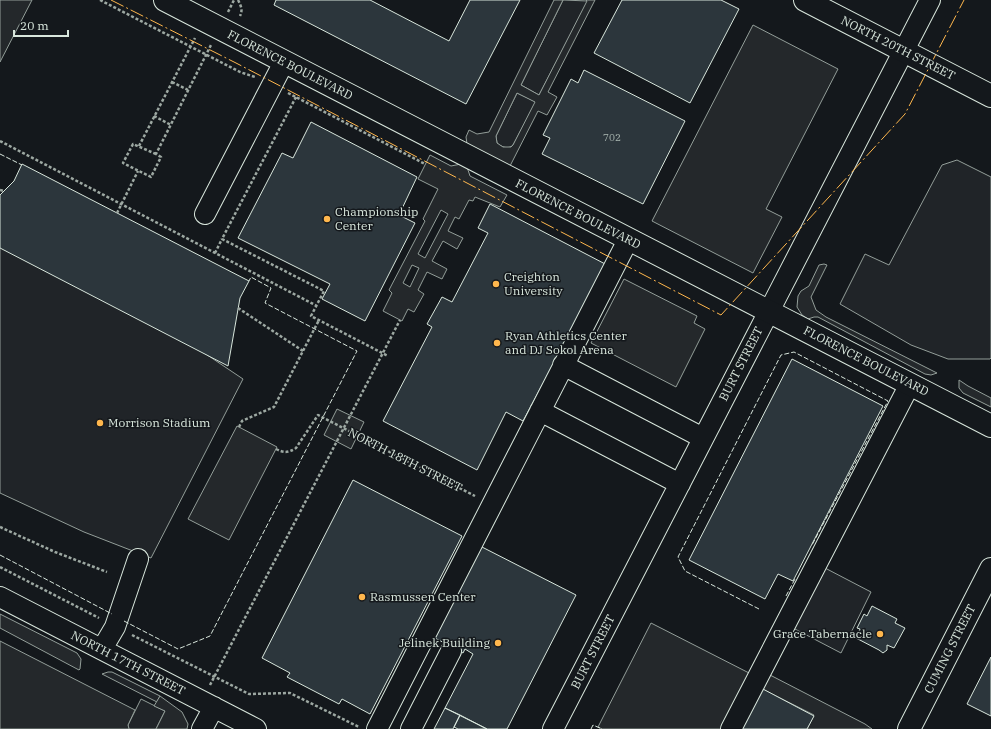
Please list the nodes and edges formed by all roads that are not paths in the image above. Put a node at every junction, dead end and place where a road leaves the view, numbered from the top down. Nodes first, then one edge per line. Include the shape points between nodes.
1 (165, 0) edge
2 (805, 0) edge
3 (930, 0) edge
4 (904, 51) junction
5 (284, 62) junction
6 (991, 96) edge
7 (205, 214) dead end
8 (628, 240) junction
9 (768, 311) junction
10 (563, 365) junction
11 (910, 384) junction
12 (540, 411) junction
13 (991, 426) edge
14 (703, 438) junction
15 (680, 484) junction
16 (138, 559) dead end
17 (991, 569) edge
18 (0, 597) edge
19 (102, 650) junction
20 (451, 651) dead end
21 (214, 707) junction
22 (913, 727) edge
23 (202, 729) edge
24 (256, 729) edge
25 (377, 729) edge
26 (411, 729) edge
27 (554, 729) edge
28 (731, 729) edge

1 - 5 main road, FLORENCE BOULEVARD
2 - 4 main road, NORTH 20TH STREET
3 - 4 street, BURT STREET
4 - 6 main road, NORTH 20TH STREET
4 - 9 street, BURT STREET
5 - 7 street
5 - 8 main road, FLORENCE BOULEVARD
8 - 9 main road, FLORENCE BOULEVARD
8 - 10 street
9 - 11 main road, FLORENCE BOULEVARD
9 - 14 street, BURT STREET
10 - 12 street
10 - 14 street
11 - 13 main road, FLORENCE BOULEVARD
11 - 28 street
12 - 15 street
12 - 25 street
14 - 15 street, BURT STREET
15 - 27 street, BURT STREET
16 - 19 street via 115,627
17 - 22 main road, CUMING STREET
18 - 19 street, NORTH 17TH STREET
19 - 21 street, NORTH 17TH STREET
20 - 26 street
21 - 23 street
21 - 24 street, NORTH 17TH STREET

